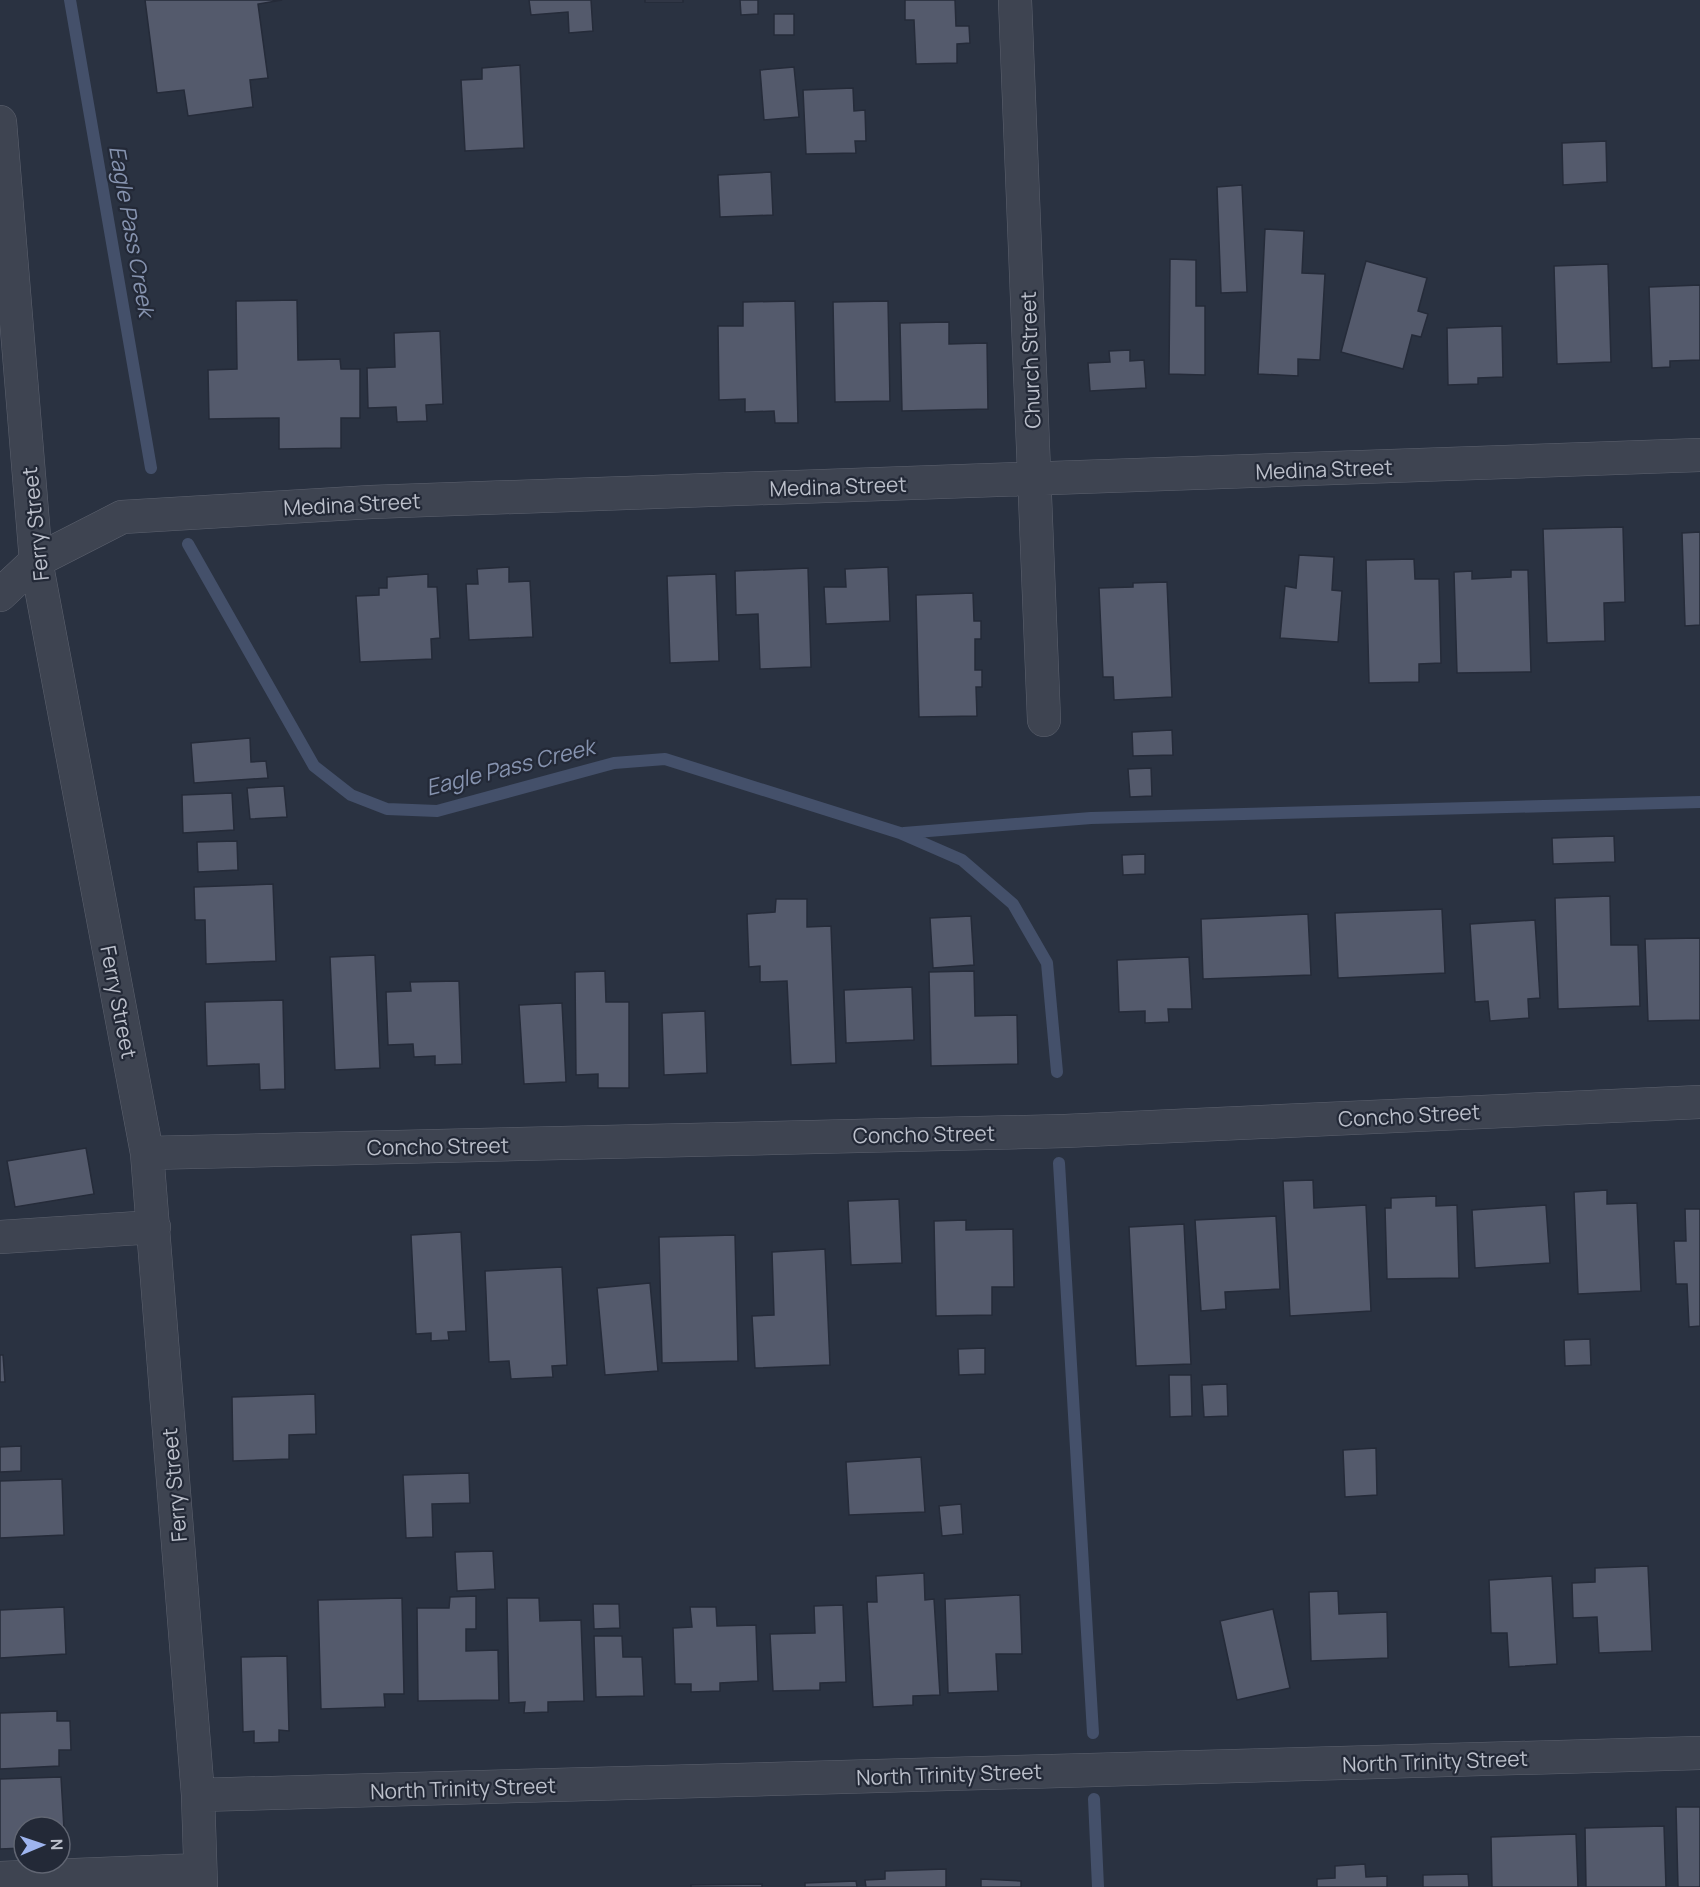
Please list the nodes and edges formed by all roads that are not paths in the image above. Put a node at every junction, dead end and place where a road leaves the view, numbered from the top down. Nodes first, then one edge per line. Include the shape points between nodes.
1 (1015, 0) edge
2 (0, 122) edge
3 (1700, 455) edge
4 (1035, 480) junction
5 (36, 561) junction
6 (0, 595) edge
7 (1044, 720) dead end
8 (1700, 1102) edge
9 (147, 1153) junction
10 (154, 1227) junction
11 (0, 1237) edge
12 (1700, 1753) edge
13 (198, 1795) junction
14 (0, 1878) edge
15 (200, 1879) edge

1 - 4 street, Church Street
2 - 5 street, Ferry Street
3 - 4 street, Medina Street
4 - 5 street, Medina Street via 371,502 122,517
4 - 7 street, Church Street
5 - 6 street, Medina Street
5 - 9 street, Ferry Street
8 - 9 street, Concho Street via 1065,1131
9 - 10 street, Ferry Street
10 - 11 street
10 - 13 street, Ferry Street
12 - 13 street, North Trinity Street
13 - 15 street, Ferry Street
14 - 15 street

